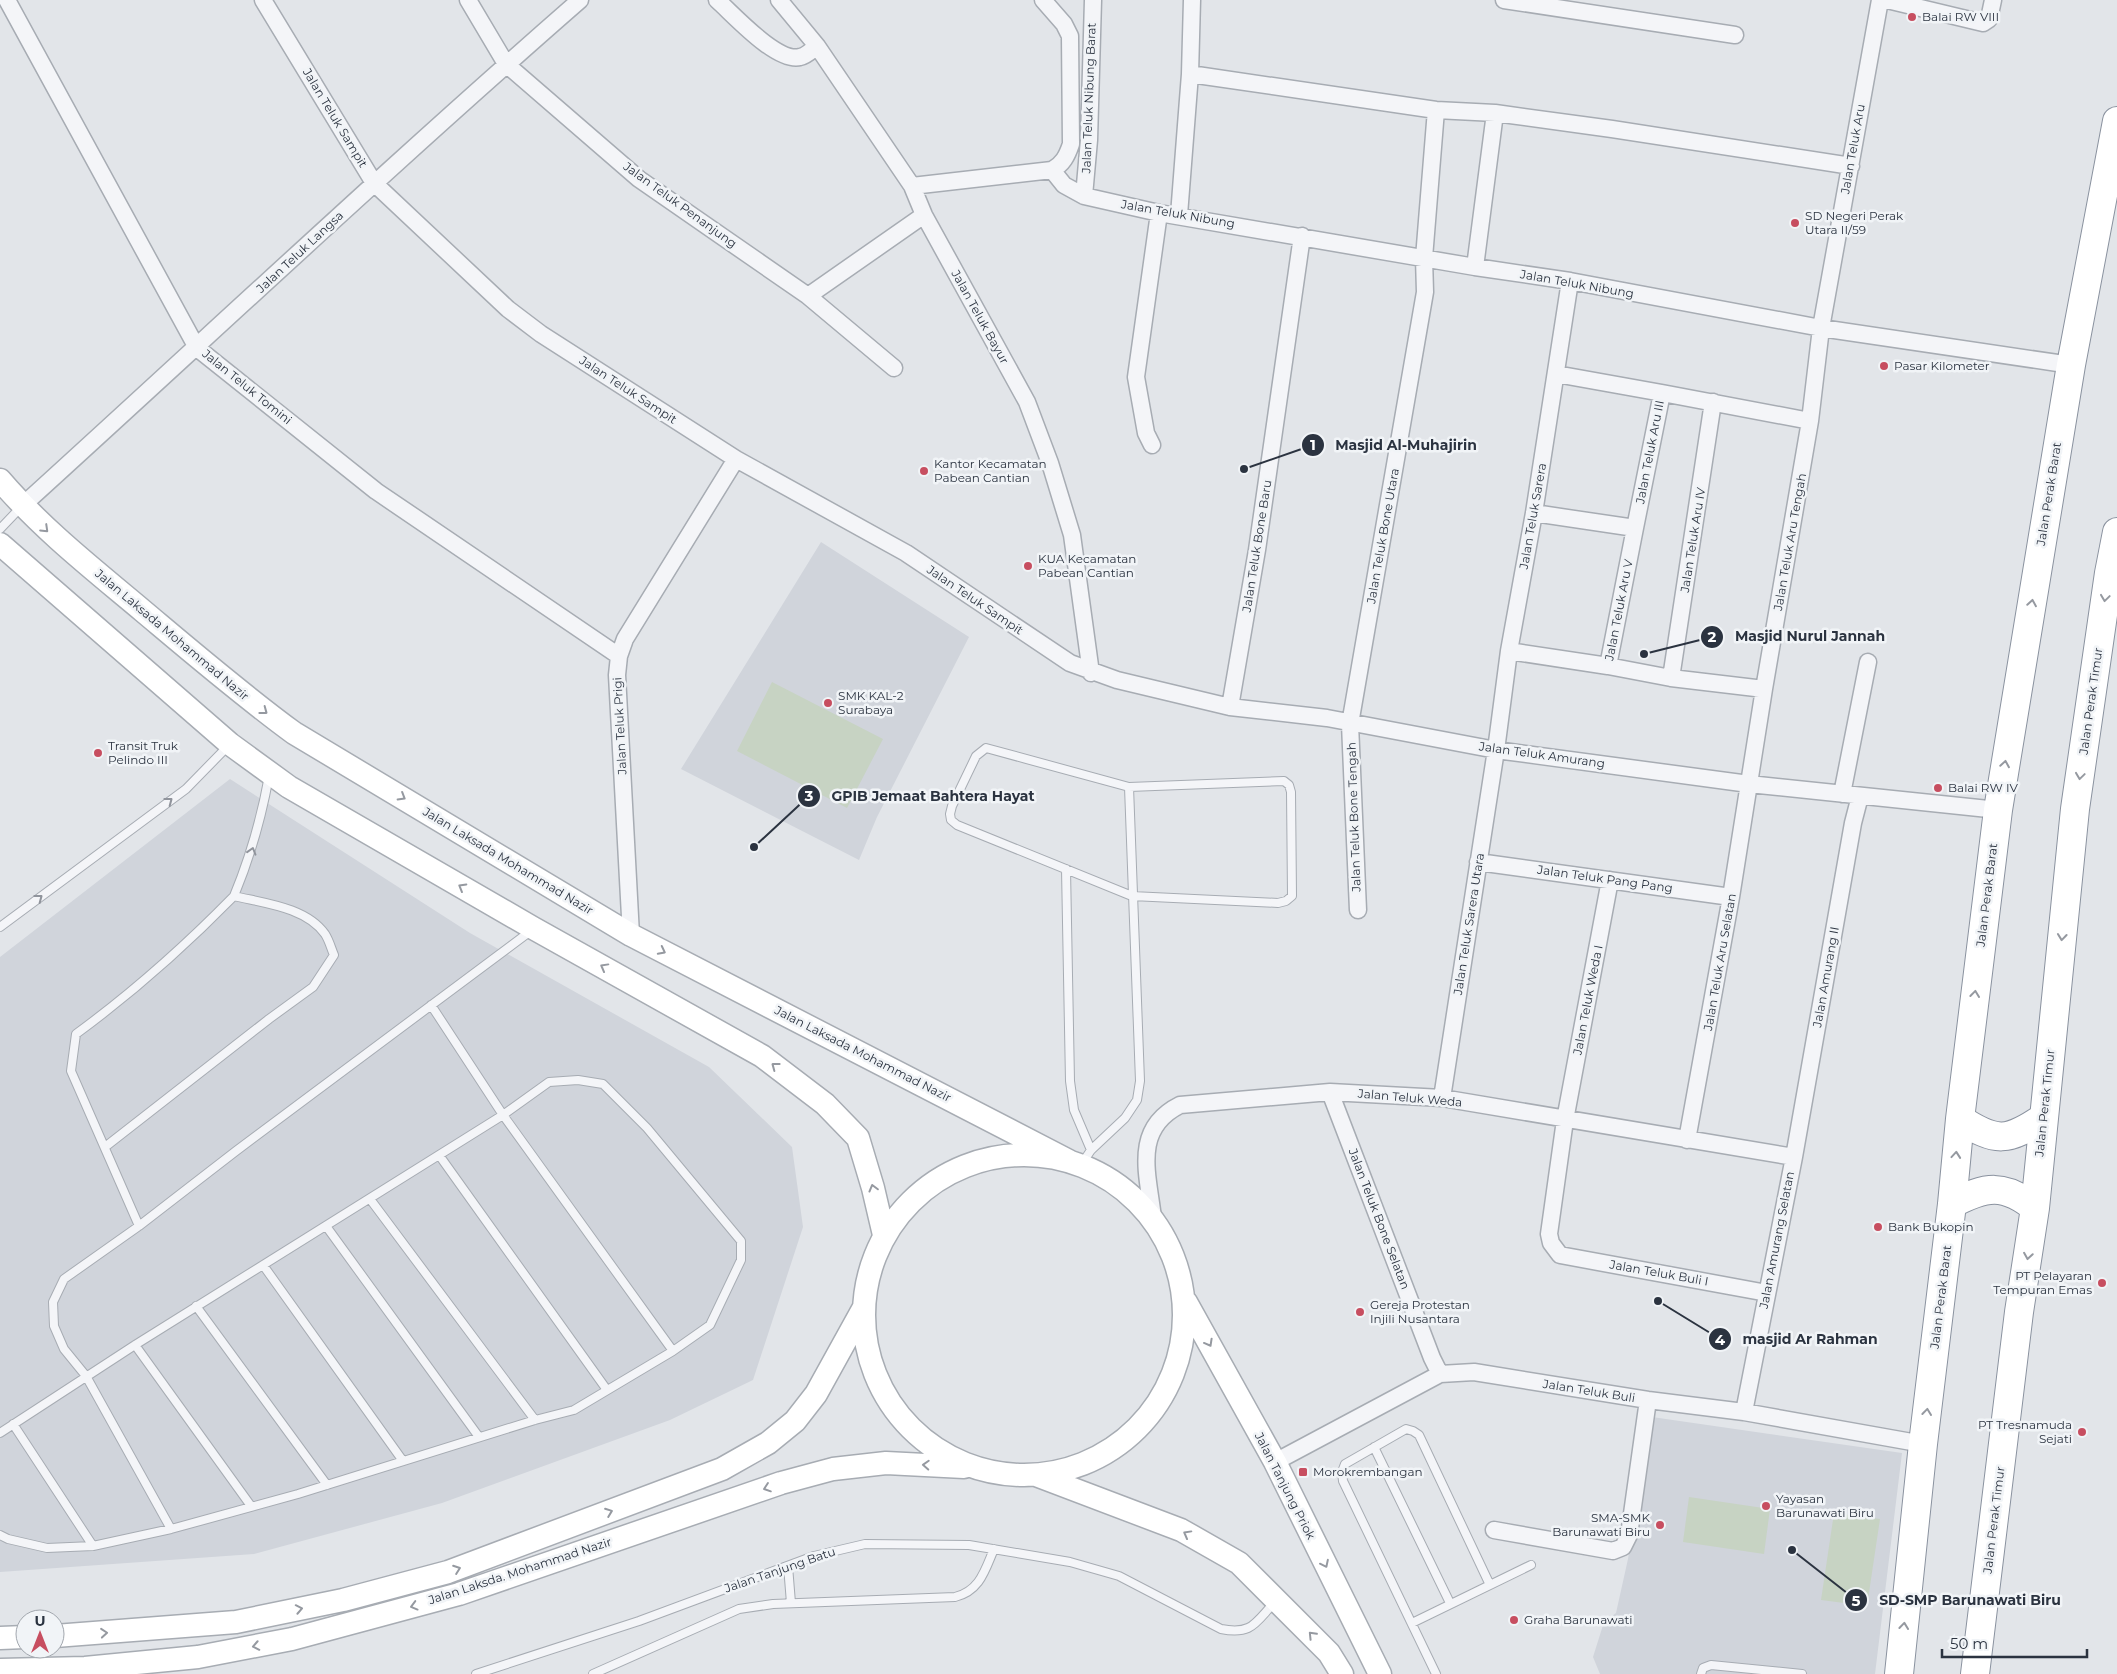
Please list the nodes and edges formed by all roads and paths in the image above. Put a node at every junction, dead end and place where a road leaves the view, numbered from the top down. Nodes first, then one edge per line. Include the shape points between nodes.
1 (7, 0) edge
2 (263, 0) edge
3 (468, 0) edge
4 (580, 0) edge
5 (717, 0) edge
6 (779, 0) edge
7 (1092, 0) edge
8 (1192, 0) edge
9 (1504, 0) edge
10 (1880, 0) edge
11 (1887, 0) edge
12 (1993, 0) edge
13 (1047, 5) edge
14 (1735, 35) dead end
15 (817, 46) junction
16 (506, 64) junction
17 (1190, 74) junction
18 (1436, 110) junction
19 (1495, 113) junction
20 (2117, 121) edge
21 (1850, 166) junction
22 (1052, 170) junction
23 (374, 183) junction
24 (912, 186) junction
25 (1084, 196) junction
26 (1159, 213) junction
27 (924, 215) junction
28 (1179, 215) junction
29 (1302, 236) junction
30 (1424, 258) junction
31 (1476, 267) junction
32 (1570, 281) junction
33 (808, 296) junction
34 (1821, 328) junction
35 (197, 348) junction
36 (2070, 365) junction
37 (894, 368) dead end
38 (1556, 374) junction
39 (1662, 393) junction
40 (1713, 402) junction
41 (1810, 421) junction
42 (1152, 444) dead end
43 (736, 459) junction
44 (0, 480) edge
45 (22, 506) junction
46 (1534, 514) junction
47 (1635, 528) junction
48 (0, 530) edge
49 (2117, 532) edge
50 (0, 544) edge
51 (1509, 651) junction
52 (619, 656) junction
53 (1868, 662) dead end
54 (1608, 666) junction
55 (1091, 672) junction
56 (1671, 678) junction
57 (1764, 689) junction
58 (1230, 707) junction
59 (1350, 724) junction
60 (230, 744) junction
61 (1496, 750) junction
62 (270, 773) junction
63 (1749, 784) junction
64 (1129, 787) junction
65 (1842, 794) junction
66 (1860, 796) junction
67 (1998, 810) junction
68 (1478, 862) junction
69 (1066, 869) junction
70 (1610, 880) junction
71 (234, 896) junction
72 (1132, 896) junction
73 (1731, 897) junction
74 (1358, 910) dead end
75 (0, 927) edge
76 (534, 928) junction
77 (631, 935) junction
78 (431, 1005) junction
79 (1330, 1092) junction
80 (1442, 1098) junction
81 (503, 1116) junction
82 (2044, 1117) junction
83 (1960, 1119) junction
84 (1565, 1120) junction
85 (1688, 1140) junction
86 (105, 1147) junction
87 (439, 1155) junction
88 (1080, 1158) junction
89 (1794, 1158) junction
90 (370, 1198) junction
91 (1952, 1204) junction
92 (2035, 1208) junction
93 (1153, 1218) junction
94 (139, 1226) junction
95 (326, 1226) junction
96 (884, 1235) junction
97 (264, 1265) junction
98 (1767, 1292) junction
99 (1185, 1300) junction
100 (196, 1306) junction
101 (863, 1309) junction
102 (135, 1345) junction
103 (674, 1351) junction
104 (1440, 1374) junction
105 (86, 1376) junction
106 (608, 1390) junction
107 (1648, 1400) junction
108 (1744, 1412) junction
109 (535, 1420) junction
110 (13, 1424) junction
111 (0, 1433) edge
112 (479, 1438) junction
113 (1923, 1444) junction
114 (1374, 1447) junction
115 (403, 1461) junction
116 (1275, 1462) junction
117 (975, 1468) junction
118 (1035, 1475) junction
119 (327, 1485) junction
120 (251, 1506) junction
121 (171, 1528) junction
122 (1494, 1530) dead end
123 (0, 1535) edge
124 (93, 1546) junction
125 (994, 1549) junction
126 (1530, 1565) dead end
127 (788, 1566) junction
128 (1490, 1585) junction
129 (1277, 1599) junction
130 (791, 1603) junction
131 (1450, 1603) junction
132 (1412, 1623) junction
133 (65, 1635) edge
134 (15, 1637) edge
135 (0, 1638) edge
136 (0, 1670) edge
137 (476, 1674) edge
138 (593, 1674) edge
139 (1342, 1674) edge
140 (1380, 1674) edge
141 (1436, 1674) edge
142 (1701, 1674) edge
143 (1802, 1674) edge
144 (1898, 1674) edge
145 (1975, 1674) edge

1 - 35 street, Jalan Teluk Tomini
2 - 23 street, Jalan Teluk Sampit
3 - 16 street, Jalan Teluk Penanjung
4 - 16 street, Jalan Teluk Langsa
5 - 15 street via 768,46 781,53 802,57
6 - 15 street, Jalan Teluk Bayur
7 - 25 street, Jalan Teluk Nibung Barat via 1089,140
8 - 17 street
9 - 14 street
10 - 21 street, Jalan Teluk Aru
11 - 12 street via 1983,23 1989,19
13 - 22 street via 1070,36 1071,144 1067,157
15 - 24 street, Jalan Teluk Bayur
16 - 23 street, Jalan Teluk Langsa
16 - 33 street, Jalan Teluk Penanjung via 640,179
17 - 18 street
17 - 28 street
18 - 19 street
18 - 30 street, Jalan Teluk Bone Utara
19 - 21 street
19 - 31 street
20 - 36 highway, Jalan Perak Barat
21 - 34 street, Jalan Teluk Aru
22 - 24 street
22 - 25 street, Jalan Teluk Nibung via 1064,185
23 - 35 street, Jalan Teluk Langsa
23 - 43 street, Jalan Teluk Sampit via 508,308 541,334
24 - 27 street, Jalan Teluk Bayur
25 - 26 street, Jalan Teluk Nibung
26 - 28 street, Jalan Teluk Nibung
26 - 42 street via 1136,377 1146,433
27 - 33 street
27 - 55 street, Jalan Teluk Bayur via 1027,402 1047,454 1072,535
28 - 29 street, Jalan Teluk Nibung
29 - 30 street, Jalan Teluk Nibung
29 - 58 street, Jalan Teluk Bone Baru via 1257,550
30 - 31 street, Jalan Teluk Nibung
30 - 59 street, Jalan Teluk Bone Utara via 1425,292
31 - 32 street, Jalan Teluk Nibung
32 - 34 street, Jalan Teluk Nibung
32 - 38 street, Jalan Teluk Sarera
33 - 37 street, Jalan Teluk Penanjung
34 - 36 street, Jalan Teluk Nibung
34 - 41 street, Jalan Teluk Aru Tengah
35 - 45 street, Jalan Teluk Langsa
35 - 52 street, Jalan Teluk Tomini via 376,491
67 -> 36 highway, Jalan Perak Barat
38 - 39 street, Jalan Teluk Aru III
38 - 46 street, Jalan Teluk Sarera
39 - 40 street
39 - 47 street, Jalan Teluk Aru III
40 - 41 street
40 - 56 street, Jalan Teluk Aru IV
41 - 57 street, Jalan Teluk Aru Tengah
43 - 52 street, Jalan Teluk Prigi via 625,638
43 - 55 street, Jalan Teluk Sampit via 906,553 1070,663
44 - 45 main road, Jalan Laksada Mohammad Nazir
45 - 48 lane
45 -> 77 main road, Jalan Laksada Mohammad Nazir via 53,537 294,733
46 - 47 street
46 - 51 street, Jalan Teluk Sarera
47 - 54 street, Jalan Teluk Aru V
49 -> 82 highway, Jalan Perak Timur via 2075,810
50 - 60 main road
51 - 54 street
51 - 61 street, Jalan Teluk Sarera
52 - 77 street, Jalan Teluk Prigi via 617,675
53 - 65 street
54 - 56 street, Jalan Teluk Aru V
55 - 58 street, Jalan Teluk Amurang
56 - 57 street, Jalan Teluk Aru V
57 - 63 street, Jalan Teluk Aru Tengah
58 - 59 street, Jalan Teluk Amurang via 1327,718
59 - 61 street, Jalan Teluk Amurang
59 - 74 street, Jalan Teluk Bone Tengah
60 - 62 main road
75 -> 60 lane via 186,789
61 - 63 street, Jalan Teluk Amurang
61 - 68 street, Jalan Teluk Sarera Utara
71 -> 62 lane via 261,820
76 -> 62 main road
63 - 65 street, Jalan Teluk Amurang
63 - 73 street, Jalan Teluk Aru Selatan
64 - 69 lane via 994,749 986,748 976,756 952,806 952,820 957,825
64 - 72 lane
64 - 72 lane via 1278,780 1284,781 1291,792 1293,889 1292,896 1286,901
65 - 66 street, Jalan Teluk Amurang
66 - 67 street, Jalan Teluk Amurang
66 - 89 street, Jalan Amurang II
83 -> 67 highway, Jalan Perak Barat
68 - 70 street, Jalan Teluk Pang Pang
68 - 80 street, Jalan Teluk Sarera Utara
69 - 72 lane
69 - 88 lane via 1070,1081
70 - 73 street, Jalan Teluk Pang Pang
70 - 84 street, Jalan Teluk Weda I
71 - 86 lane via 125,996 76,1034 71,1071
71 - 86 lane via 309,919 325,934 334,955 314,988 269,1019
72 - 88 lane via 1140,1080 1137,1100 1125,1118
73 - 85 street, Jalan Teluk Aru Selatan
76 - 78 lane
96 -> 76 main road via 858,1138 825,1104 762,1056
77 -> 88 main road, Jalan Laksada Mohammad Nazir
78 - 81 lane
78 - 94 lane
79 - 80 street, Jalan Teluk Weda
79 - 93 street, Jalan Teluk Weda via 1180,1104 1167,1111 1156,1122 1146,1148
79 - 104 street, Jalan Teluk Bone Selatan
80 - 84 street, Jalan Teluk Weda
81 - 87 lane
81 - 103 lane
81 - 103 lane via 550,1082 578,1080 603,1084 647,1128 741,1241 741,1260 710,1325
82 - 83 highway via 2022,1133 1995,1136 1980,1132
82 - 92 highway, Jalan Perak Timur
91 -> 83 highway, Jalan Perak Barat
84 - 85 street, Jalan Teluk Weda
84 - 98 street, Jalan Teluk Buli I via 1549,1234 1553,1248 1560,1255
85 - 89 street, Jalan Teluk Weda
86 - 94 lane
87 - 90 lane
87 - 106 lane
88 - 93 main road via 1133,1196
88 - 96 main road via 1008,1155 978,1161 950,1172 924,1189 902,1210
89 - 98 street, Jalan Amurang Selatan
90 - 95 lane
90 - 109 lane
91 - 92 highway via 1982,1190 1996,1189 2010,1192
113 -> 91 highway, Jalan Perak Barat
92 -> 145 highway, Jalan Perak Timur via 2019,1312
93 - 99 main road via 1180,1272
94 - 105 lane via 64,1279 53,1302 54,1326 64,1349
95 - 97 lane
95 - 112 lane
96 - 101 main road via 868,1275
97 - 100 lane
97 - 115 lane
98 - 108 street, Jalan Amurang Selatan
99 -> 116 main road, Jalan Tanjung Priok
99 - 118 main road via 1185,1333 1178,1364 1165,1393 1147,1419 1124,1441 1096,1458 1067,1470
100 - 102 lane
100 - 119 lane
101 - 117 main road via 865,1339 872,1368 884,1394 902,1419 923,1439 948,1456
133 -> 101 main road, Jalan Laksda. Mohammad Nazir via 236,1622 343,1600 448,1572 722,1469 768,1443 795,1421 816,1394
102 - 105 lane
102 - 120 lane
103 - 106 lane
104 - 107 street, Jalan Teluk Buli via 1474,1372
104 - 116 street, Jalan Teluk Buli
105 - 110 lane
105 - 121 lane
106 - 109 lane via 574,1410
107 - 108 street, Jalan Teluk Buli
107 - 122 street via 1629,1535 1623,1548 1614,1551
108 - 113 street, Jalan Teluk Buli
109 - 112 lane
110 - 111 lane
110 - 124 lane
112 - 115 lane
144 -> 113 highway, Jalan Perak Barat
114 - 128 lane via 1406,1429 1419,1435
114 - 131 lane
114 - 132 lane via 1345,1464 1343,1481
115 - 119 lane
116 -> 140 main road, Jalan Tanjung Priok
117 - 118 main road
117 -> 136 main road, Jalan Laksda. Mohammad Nazir via 886,1464 833,1469 781,1483 458,1594 292,1639 198,1656 85,1668
129 -> 118 main road via 1239,1563 1181,1530
119 - 120 lane
120 - 121 lane
121 - 124 lane
123 - 124 lane via 47,1548
125 - 127 lane, Jalan Tanjung Batu via 969,1545 865,1544
125 - 129 lane, Jalan Tanjung Batu via 1070,1562 1119,1576 1221,1629 1236,1632 1251,1628
125 - 130 lane via 982,1578 974,1588 960,1596
126 - 128 lane
127 - 130 lane
127 - 137 lane, Jalan Tanjung Batu via 639,1621
128 - 131 lane
139 -> 129 main road via 1329,1653
130 - 138 lane via 739,1609
131 - 132 lane
132 - 141 lane
134 - 135 main road
142 - 143 lane via 1711,1665

